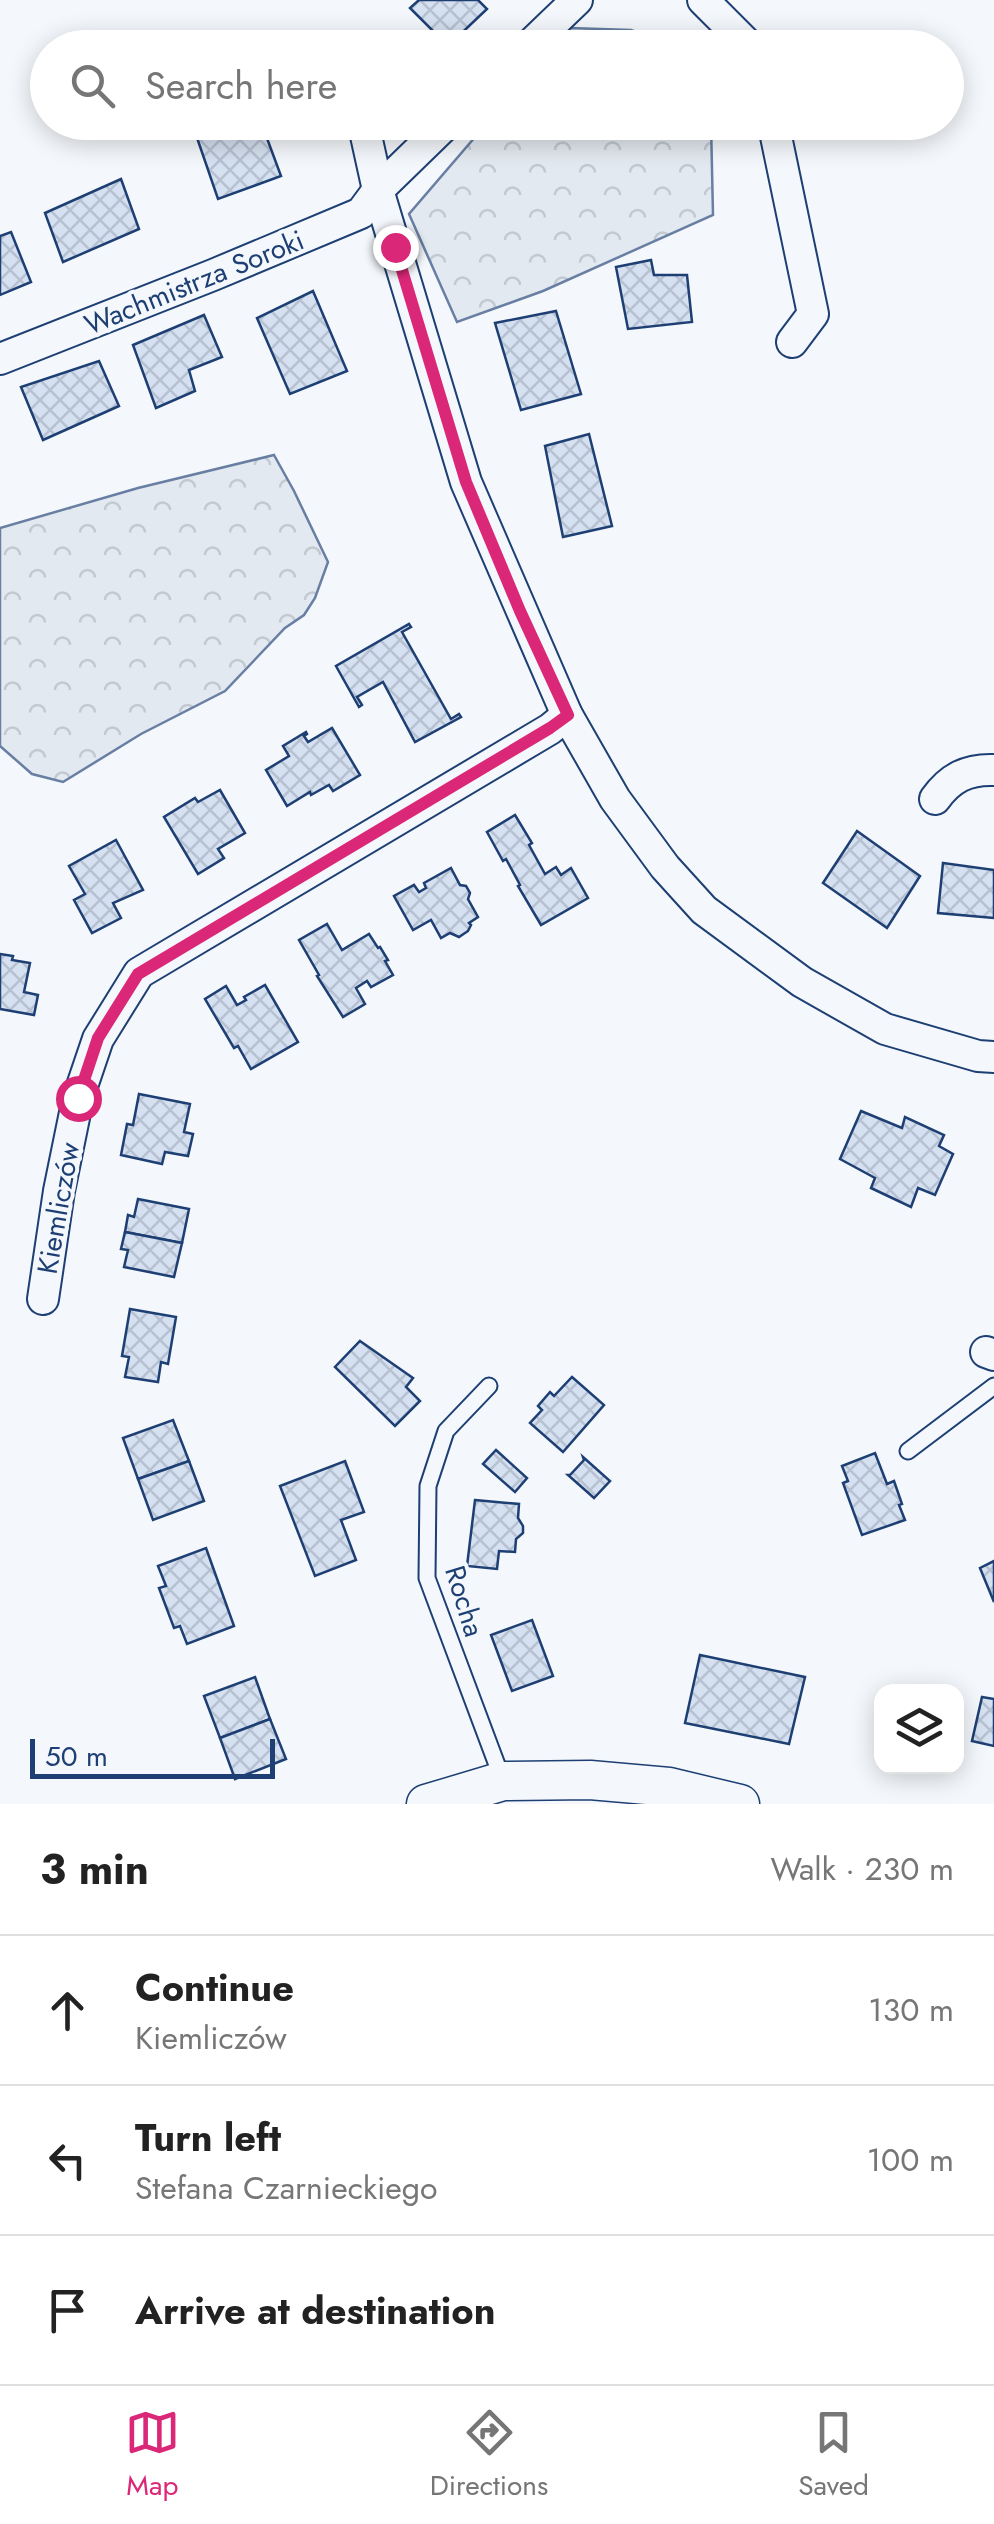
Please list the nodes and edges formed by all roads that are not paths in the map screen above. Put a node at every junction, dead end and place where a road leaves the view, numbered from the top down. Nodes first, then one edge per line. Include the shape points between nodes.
1 (577, 0) edge
2 (702, 0) edge
3 (546, 30) edge
4 (733, 30) edge
5 (367, 140) edge
6 (429, 140) edge
7 (777, 140) edge
8 (378, 190) junction
9 (792, 342) dead end
10 (0, 360) edge
11 (568, 715) junction
12 (994, 770) edge
13 (935, 799) dead end
14 (994, 1057) edge
15 (43, 1299) dead end
16 (490, 1386) dead end
17 (994, 1386) edge
18 (908, 1451) dead end
19 (503, 1782) junction
20 (426, 1804) edge
21 (740, 1804) edge

1 - 3 street
2 - 4 street
5 - 8 street
6 - 8 street, Wachmistrza Soroki
7 - 9 street via 813,314
8 - 10 street, Wachmistrza Soroki via 360,213
8 - 11 street via 466,482
11 - 14 street via 614,799 704,910 802,982 885,1029
11 - 15 street, Kiemliczów via 138,974 98,1038 78,1098
12 - 13 street via 948,780
16 - 19 lane, Rocha via 446,1431 428,1486 427,1578
17 - 18 lane
19 - 20 street
19 - 21 street via 669,1787

